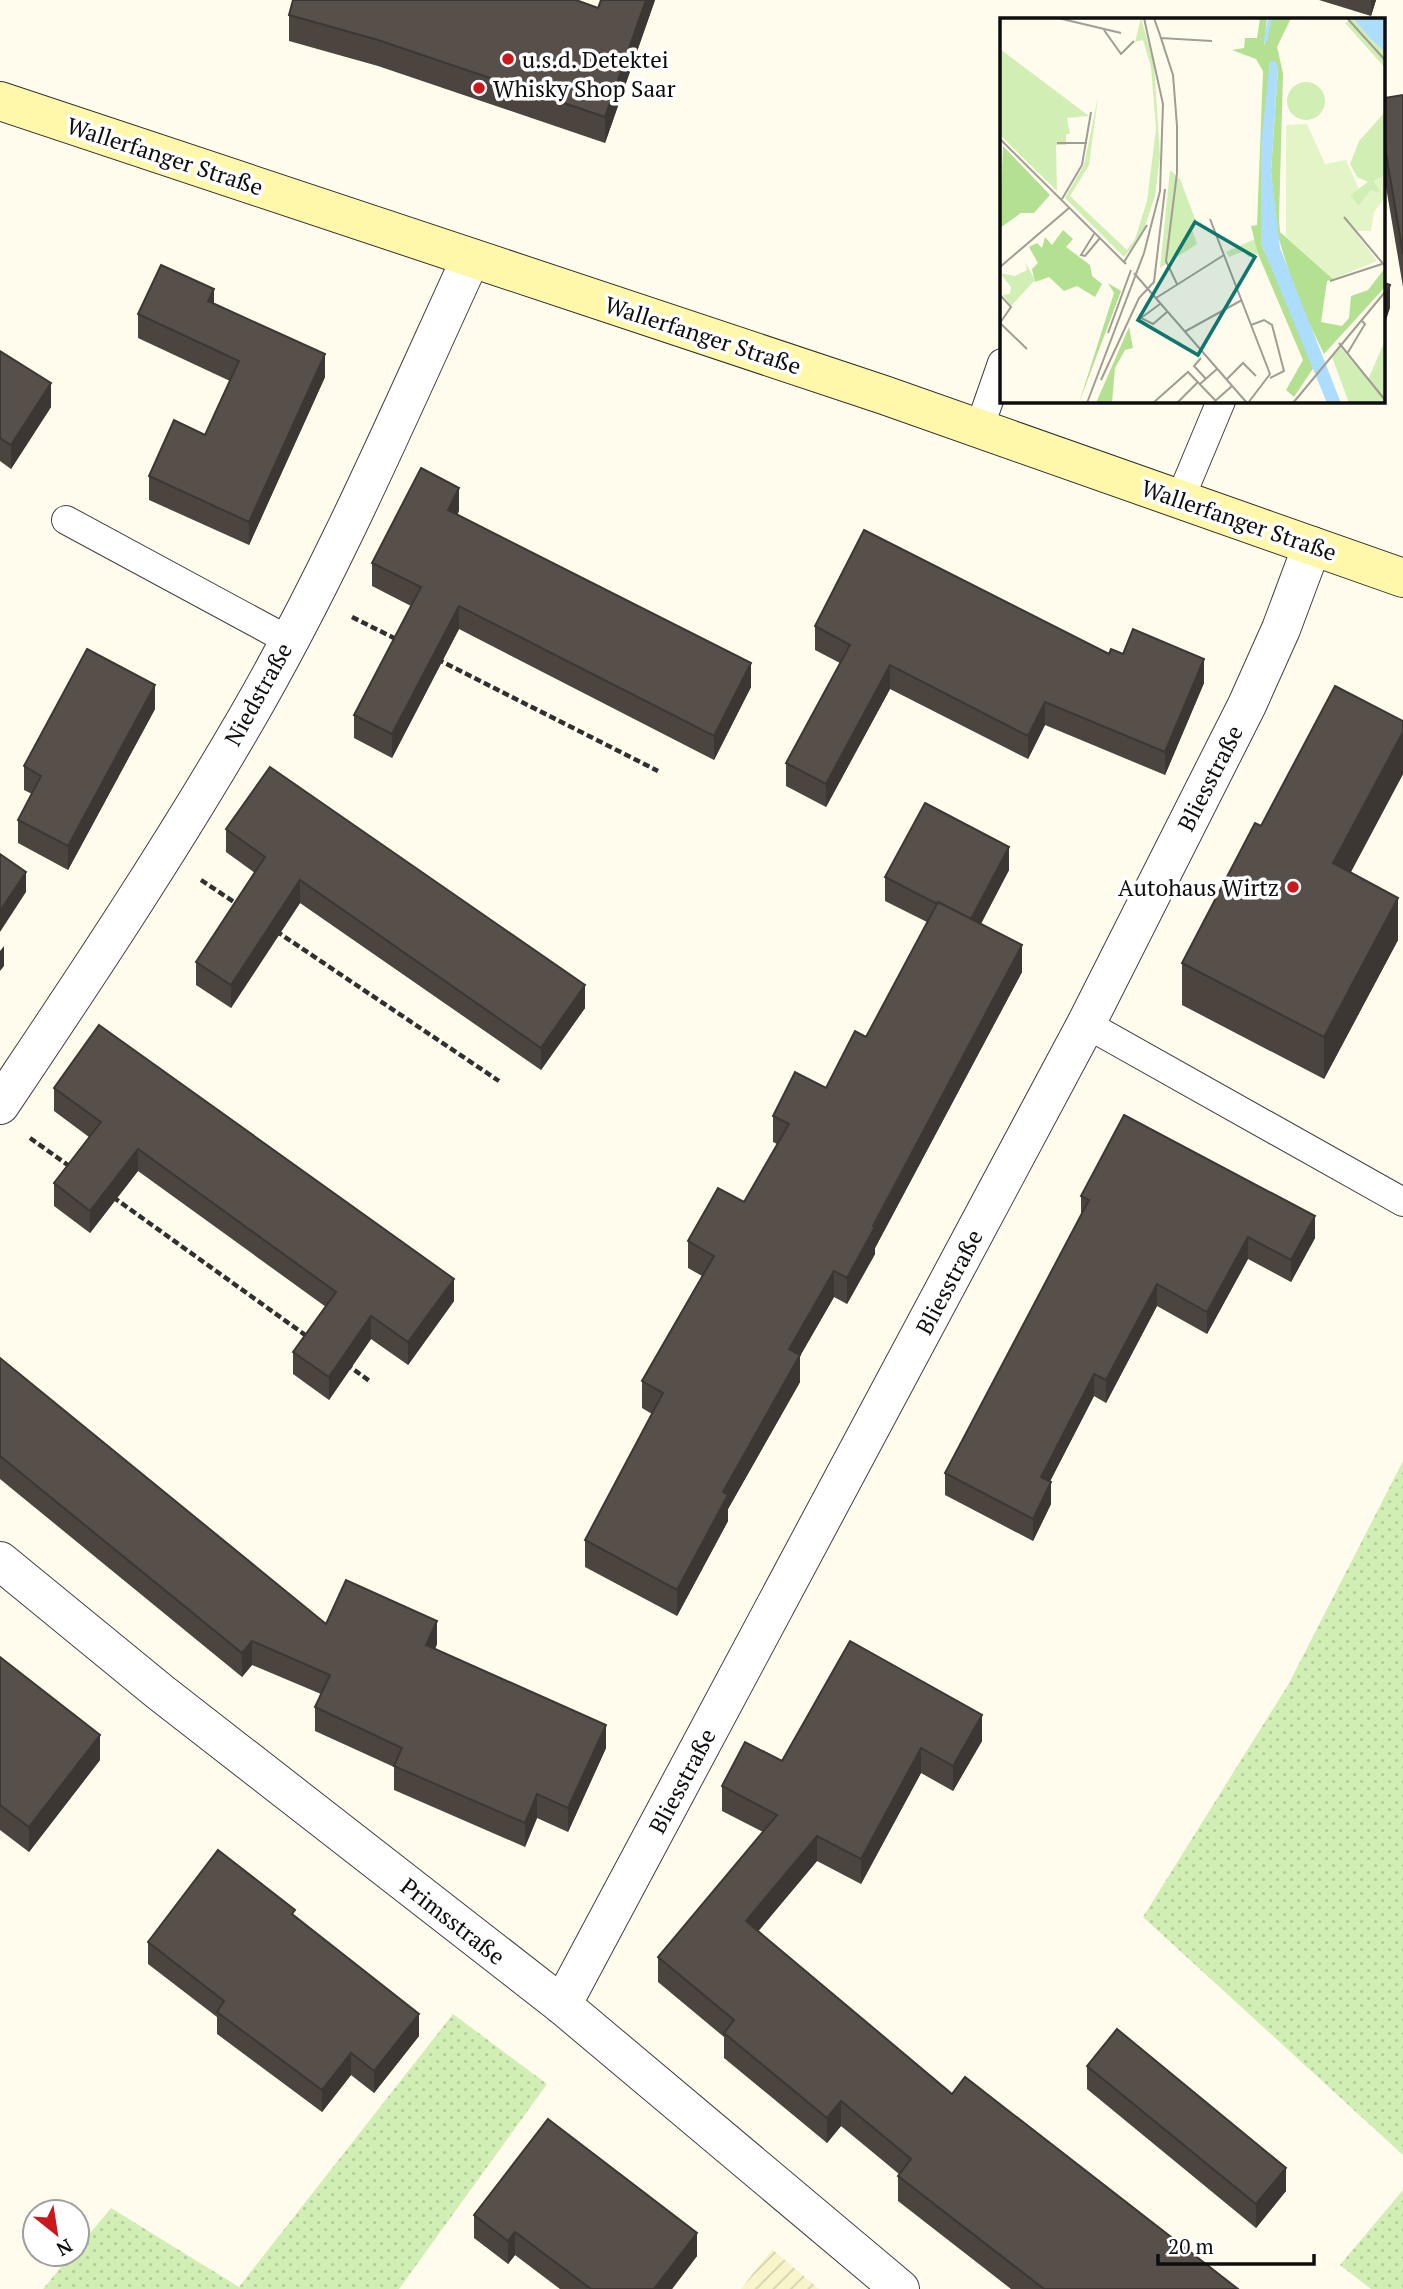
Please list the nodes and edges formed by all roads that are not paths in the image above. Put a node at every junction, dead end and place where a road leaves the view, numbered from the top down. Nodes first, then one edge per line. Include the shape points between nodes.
1 (0, 101) edge
2 (471, 258) junction
3 (1000, 369) edge
4 (1222, 402) edge
5 (979, 429) junction
6 (1180, 499) junction
7 (66, 520) dead end
8 (1312, 546) junction
9 (1403, 578) edge
10 (288, 640) junction
11 (1086, 1024) junction
12 (11, 1119) edge
13 (1403, 1202) edge
14 (0, 1561) edge
15 (562, 2005) junction
16 (900, 2289) edge

1 - 2 main road, Wallerfanger Straße
2 - 5 main road, Wallerfanger Straße
2 - 10 street, Niedstraße via 337,548
3 - 5 lane
4 - 6 lane
5 - 6 main road, Wallerfanger Straße
6 - 8 main road, Wallerfanger Straße
7 - 10 lane
8 - 9 main road, Wallerfanger Straße
8 - 11 street, Bliesstraße via 1247,705
10 - 12 street, Niedstraße
11 - 13 lane
11 - 15 street, Bliesstraße
14 - 15 street, Primsstraße via 160,1692
15 - 16 street, Primsstraße

